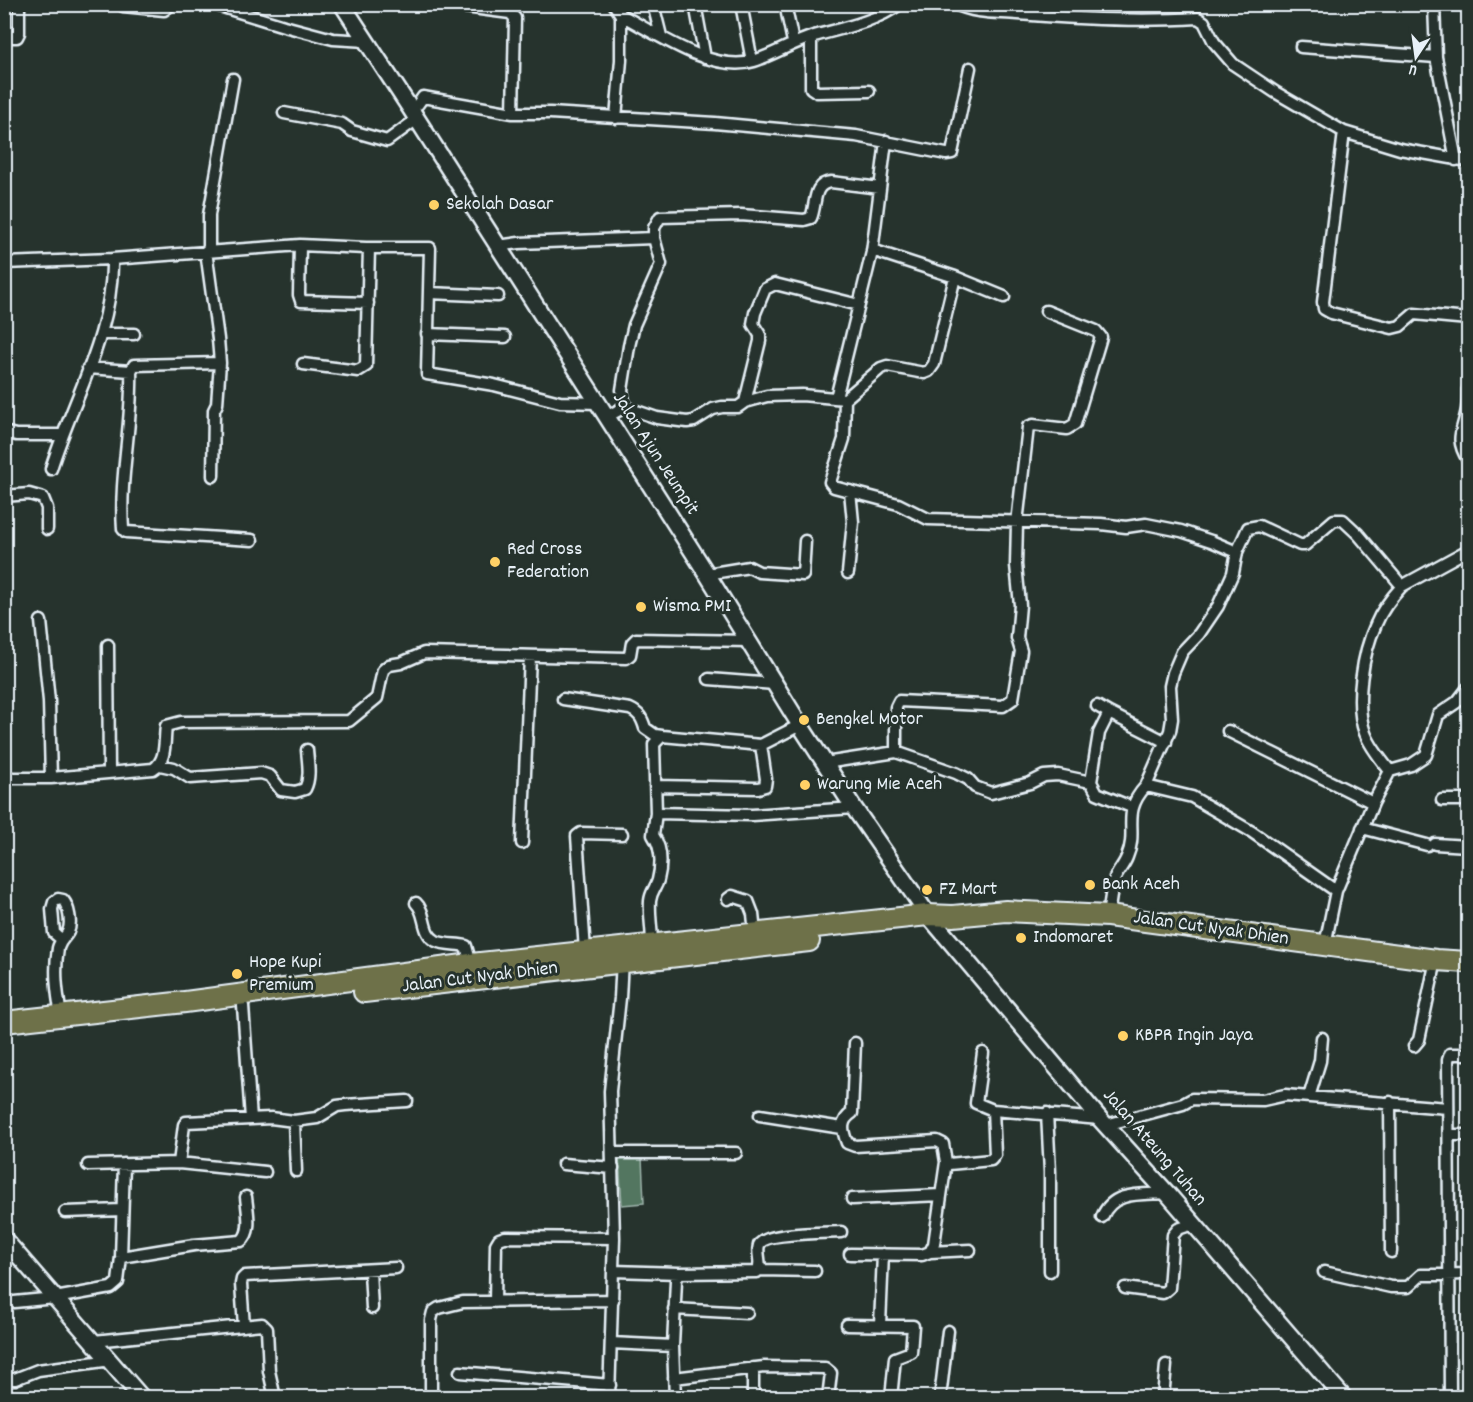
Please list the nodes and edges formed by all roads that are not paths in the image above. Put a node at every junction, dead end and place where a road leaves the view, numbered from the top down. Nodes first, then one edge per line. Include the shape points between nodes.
1 (20, 4) edge
2 (172, 4) edge
3 (213, 4) edge
4 (342, 4) edge
5 (442, 4) edge
6 (614, 4) edge
7 (653, 4) edge
8 (695, 4) edge
9 (741, 4) edge
10 (785, 4) edge
11 (900, 4) edge
12 (955, 4) edge
13 (1434, 4) edge
14 (1452, 4) edge
15 (1462, 4) edge
16 (123, 6) dead end
17 (621, 15) junction
18 (661, 36) junction
19 (4, 37) edge
20 (811, 37) junction
21 (366, 41) junction
22 (794, 42) junction
23 (1301, 47) dead end
24 (1436, 57) junction
25 (705, 58) junction
26 (752, 62) junction
27 (970, 68) dead end
28 (233, 79) dead end
29 (869, 91) dead end
30 (285, 113) dead end
31 (414, 113) junction
32 (513, 113) junction
33 (616, 118) junction
34 (1344, 132) junction
35 (886, 141) junction
36 (1456, 160) junction
37 (1468, 161) edge
38 (880, 188) junction
39 (654, 238) junction
40 (300, 245) junction
41 (498, 246) junction
42 (369, 248) junction
43 (872, 250) junction
44 (208, 252) junction
45 (112, 259) junction
46 (4, 263) edge
47 (955, 277) junction
48 (429, 293) junction
49 (498, 296) dead end
50 (1004, 297) dead end
51 (368, 303) junction
52 (859, 305) junction
53 (1046, 311) dead end
54 (1468, 319) edge
55 (100, 334) junction
56 (134, 334) dead end
57 (428, 334) junction
58 (505, 337) dead end
59 (220, 363) junction
60 (303, 364) dead end
61 (88, 368) junction
62 (131, 371) junction
63 (1468, 389) edge
64 (841, 398) junction
65 (745, 402) junction
66 (597, 403) junction
67 (625, 407) junction
68 (606, 417) junction
69 (4, 432) edge
70 (62, 435) junction
71 (1468, 460) edge
72 (51, 469) dead end
73 (213, 476) dead end
74 (850, 491) junction
75 (4, 496) edge
76 (1017, 523) junction
77 (47, 529) dead end
78 (252, 540) dead end
79 (805, 541) dead end
80 (1468, 550) edge
81 (1236, 552) junction
82 (848, 573) dead end
83 (707, 574) junction
84 (1402, 586) junction
85 (41, 621) dead end
86 (749, 641) junction
87 (108, 645) dead end
88 (530, 656) junction
89 (709, 679) dead end
90 (775, 684) junction
91 (1468, 688) edge
92 (563, 699) dead end
93 (1097, 706) dead end
94 (1109, 713) junction
95 (800, 725) junction
96 (1228, 731) dead end
97 (662, 736) junction
98 (1166, 742) junction
99 (761, 746) junction
100 (307, 750) dead end
101 (896, 752) junction
102 (825, 763) junction
103 (160, 765) junction
104 (1390, 771) junction
105 (109, 773) junction
106 (4, 778) edge
107 (51, 778) junction
108 (1091, 782) junction
109 (655, 786) junction
110 (1146, 786) junction
111 (1442, 800) dead end
112 (1468, 800) edge
113 (1372, 803) junction
114 (1131, 807) junction
115 (854, 808) junction
116 (656, 813) junction
117 (1362, 828) junction
118 (622, 834) dead end
119 (522, 843) dead end
120 (1468, 846) edge
121 (1336, 891) junction
122 (728, 899) dead end
123 (416, 903) dead end
124 (1108, 916) junction
125 (939, 918) junction
126 (755, 933) junction
127 (61, 939) dead end
128 (652, 944) junction
129 (1325, 945) junction
130 (585, 951) junction
131 (621, 955) junction
132 (1436, 960) junction
133 (1468, 962) edge
134 (471, 964) junction
135 (243, 1006) junction
136 (62, 1015) junction
137 (4, 1022) edge
138 (4, 1035) edge
139 (1322, 1038) dead end
140 (855, 1043) dead end
141 (1414, 1046) dead end
142 (982, 1053) dead end
143 (1468, 1054) edge
144 (1309, 1097) junction
145 (406, 1101) dead end
146 (1390, 1102) junction
147 (1448, 1108) junction
148 (993, 1110) junction
149 (1047, 1113) junction
150 (760, 1115) dead end
151 (251, 1119) junction
152 (294, 1121) junction
153 (1103, 1122) junction
154 (842, 1128) junction
155 (1449, 1135) junction
156 (1468, 1135) edge
157 (613, 1153) junction
158 (736, 1153) dead end
159 (946, 1162) junction
160 (179, 1163) junction
161 (124, 1164) junction
162 (563, 1164) dead end
163 (88, 1165) dead end
164 (613, 1168) junction
165 (297, 1171) dead end
166 (265, 1172) dead end
167 (1167, 1193) junction
168 (941, 1195) junction
169 (246, 1197) dead end
170 (852, 1199) dead end
171 (122, 1210) junction
172 (65, 1212) dead end
173 (1102, 1217) dead end
174 (1193, 1224) junction
175 (841, 1232) dead end
176 (614, 1238) junction
177 (4, 1239) edge
178 (970, 1250) dead end
179 (930, 1252) junction
180 (1391, 1252) dead end
181 (850, 1254) dead end
182 (883, 1254) junction
183 (121, 1257) junction
184 (396, 1268) dead end
185 (760, 1270) junction
186 (370, 1271) junction
187 (613, 1271) junction
188 (815, 1271) dead end
189 (1050, 1271) dead end
190 (1324, 1272) dead end
191 (679, 1273) junction
192 (1450, 1274) junction
193 (1468, 1274) edge
194 (1125, 1288) dead end
195 (55, 1298) junction
196 (613, 1300) junction
197 (495, 1302) junction
198 (4, 1303) edge
199 (372, 1308) dead end
200 (674, 1309) junction
201 (747, 1313) dead end
202 (847, 1325) dead end
203 (879, 1325) junction
204 (244, 1326) junction
205 (948, 1331) dead end
206 (94, 1341) junction
207 (610, 1343) junction
208 (673, 1346) junction
209 (111, 1360) junction
210 (1166, 1365) dead end
211 (753, 1368) junction
212 (460, 1372) dead end
213 (674, 1378) junction
214 (4, 1379) edge
215 (610, 1385) junction
216 (142, 1398) edge
217 (275, 1398) edge
218 (431, 1398) edge
219 (609, 1398) edge
220 (675, 1398) edge
221 (753, 1398) edge
222 (828, 1398) edge
223 (891, 1398) edge
224 (940, 1398) edge
225 (1162, 1398) edge
226 (1344, 1398) edge
227 (1450, 1398) edge

1 - 19 street via 20,33 17,37
2 - 16 street via 164,10
3 - 21 street via 333,39
4 - 21 street, Jalan Ajun Jeumpit
5 - 32 street via 510,13 515,18
6 - 17 street
7 - 18 street
8 - 25 street
9 - 26 street
10 - 22 street
11 - 20 street via 878,17
12 - 34 street via 979,12 1081,20 1198,18 1233,64
13 - 24 street
14 - 15 street
17 - 18 street
17 - 33 street
18 - 25 street
20 - 22 street
20 - 29 street via 811,88 818,92
21 - 31 street, Jalan Ajun Jeumpit
22 - 26 street
23 - 24 street
24 - 36 street
25 - 26 street
27 - 35 street via 952,153
28 - 44 street via 209,215
30 - 31 street via 342,124 352,131 387,141
31 - 32 street via 423,97
31 - 41 street, Jalan Ajun Jeumpit
32 - 33 street
33 - 35 street via 715,123
34 - 36 street
34 - 54 street via 1324,309 1392,328 1413,314
35 - 38 street
36 - 37 street
38 - 39 street via 823,183 817,188 811,218 804,220 741,215 660,217
38 - 43 street
39 - 41 street
39 - 67 street via 661,264 632,335 622,390
40 - 42 street
40 - 44 street
40 - 51 street via 301,301
41 - 66 street, Jalan Ajun Jeumpit
42 - 48 street via 430,248
42 - 51 street
43 - 47 street
43 - 52 street
44 - 45 street
44 - 59 street
45 - 46 street
45 - 55 street via 112,278
47 - 50 street
47 - 64 street via 929,371 887,366
48 - 49 street
48 - 57 street
51 - 60 street via 367,361 363,369
52 - 64 street
52 - 65 street via 775,284 765,289 753,324 760,341
53 - 76 street via 1096,331 1101,337 1100,345 1075,424 1067,429 1033,424 1028,427
55 - 56 street
55 - 61 street
57 - 58 street
57 - 66 street via 427,374 561,402
59 - 62 street via 134,365
59 - 73 street via 214,410
61 - 62 street
61 - 70 street
62 - 78 street via 123,529
63 - 71 street via 1460,444
64 - 65 street via 802,394 766,396
64 - 74 street via 844,439 830,482
65 - 67 street via 738,407 713,409 687,422 657,418
66 - 68 street, Jalan Ajun Jeumpit
67 - 68 street
68 - 83 street, Jalan Ajun Jeumpit
69 - 70 street
70 - 72 street
74 - 76 street via 898,504 928,519
74 - 82 street via 853,522
75 - 77 street via 29,494 44,498
76 - 81 street via 1126,527 1146,524 1181,531
76 - 101 street via 1017,638 1021,651 1013,699 1003,706 899,702
79 - 83 street via 803,575 759,572 749,567
80 - 84 street
81 - 84 street via 1248,528 1259,526 1305,545 1334,520 1343,520
81 - 98 street via 1233,573 1218,606 1182,652 1173,673 1172,719
83 - 86 street, Jalan Ajun Jeumpit
84 - 104 street via 1376,623 1360,693 1366,735
85 - 107 street
86 - 88 street via 636,639 626,658
86 - 90 street, Jalan Ajun Jeumpit
87 - 105 street
88 - 103 street via 424,653 389,665 383,670 377,698 349,721 207,721 166,726
88 - 119 street
89 - 90 street
90 - 95 street, Jalan Ajun Jeumpit
91 - 104 street via 1457,702 1438,715 1426,755 1411,765
92 - 97 street via 630,709 637,712 645,728
93 - 94 street
94 - 98 street
94 - 108 street via 1099,733
95 - 99 street
95 - 102 street, Jalan Ajun Jeumpit
96 - 113 street
97 - 99 street
97 - 109 street via 654,744
98 - 110 street
99 - 109 street via 765,786
100 - 103 street via 307,785 296,792 281,790 261,773 190,778
101 - 102 street
101 - 108 street via 956,772 975,787 991,793 1044,776
102 - 115 street, Jalan Ajun Jeumpit
103 - 105 street
104 - 113 street
105 - 107 street
106 - 107 street
108 - 114 street via 1097,793
109 - 116 street
110 - 114 street
110 - 121 street via 1192,797 1252,832
111 - 112 street
113 - 117 street
114 - 124 street via 1127,857 1115,878
115 - 116 street via 752,815
115 - 125 street, Jalan Ajun Jeumpit
116 - 128 street via 653,835 660,853 658,882 651,892
117 - 120 street via 1431,845
117 - 121 street
118 - 130 street via 577,836
121 - 129 street
122 - 126 street via 748,901
123 - 134 street via 430,935 436,941 466,946
124 - 125 highway, Jalan Cut Nyak Dhien via 1006,911
124 - 129 highway, Jalan Cut Nyak Dhien
125 - 126 highway, Jalan Cut Nyak Dhien
125 - 131 highway, Jalan Cut Nyak Dhien
125 - 153 street, Jalan Ateung Tuhan
126 - 128 highway, Jalan Cut Nyak Dhien
127 - 136 street via 56,985
128 - 131 highway, Jalan Cut Nyak Dhien
129 - 132 highway, Jalan Cut Nyak Dhien
130 - 131 highway, Jalan Cut Nyak Dhien
130 - 134 highway, Jalan Cut Nyak Dhien
131 - 135 highway, Jalan Cut Nyak Dhien
131 - 157 street via 610,1091
132 - 133 highway, Jalan Cut Nyak Dhien
132 - 141 street via 1419,1040
134 - 136 highway, Jalan Cut Nyak Dhien
135 - 138 highway, Jalan Cut Nyak Dhien
135 - 151 street
136 - 137 highway, Jalan Cut Nyak Dhien
139 - 144 street
140 - 154 street via 852,1113 845,1118
142 - 148 street via 976,1103
143 - 147 street via 1450,1054
144 - 146 street
144 - 153 street via 1192,1099
145 - 152 street via 337,1106 317,1118
146 - 147 street
146 - 180 street
147 - 155 street
148 - 149 street
148 - 159 street via 995,1155 991,1160
149 - 153 street
149 - 189 street
150 - 154 street
151 - 152 street
151 - 160 street via 186,1122
152 - 165 street
153 - 167 street, Jalan Ateung Tuhan
154 - 159 street via 847,1143 855,1146 937,1141 943,1143
155 - 156 street
155 - 192 street
157 - 158 street
157 - 164 street
159 - 168 street
160 - 161 street
160 - 166 street
161 - 163 street
161 - 171 street
162 - 164 street
164 - 176 street
167 - 173 street via 1120,1198 1107,1205
167 - 174 street, Jalan Ateung Tuhan
168 - 170 street
168 - 179 street
169 - 183 street via 248,1232 241,1241
171 - 172 street
171 - 183 street
174 - 194 street via 1173,1235 1169,1288 1163,1293
174 - 226 street, Jalan Ateung Tuhan
175 - 185 street via 764,1239 759,1248
176 - 187 street
176 - 197 street via 498,1239
177 - 195 street
178 - 179 street
179 - 182 street
181 - 182 street
182 - 203 street
183 - 195 street via 116,1286
184 - 186 street
185 - 188 street
185 - 191 street
186 - 199 street
186 - 204 street via 245,1276 241,1284
187 - 191 street
187 - 196 street
190 - 192 street via 1391,1287 1408,1287 1421,1275
191 - 200 street
192 - 193 street
192 - 227 street
195 - 198 street
195 - 206 street
196 - 197 street
196 - 207 street
197 - 218 street via 463,1302 433,1312
200 - 201 street
200 - 208 street
202 - 203 street
203 - 223 street via 913,1326 911,1353 895,1358
204 - 206 street
204 - 217 street via 262,1324 267,1329
205 - 224 street
206 - 209 street
207 - 208 street
207 - 215 street
208 - 213 street
209 - 214 street
209 - 216 street
210 - 225 street
211 - 213 street
211 - 221 street
211 - 222 street via 825,1368 831,1373
212 - 215 street
213 - 220 street
215 - 219 street

